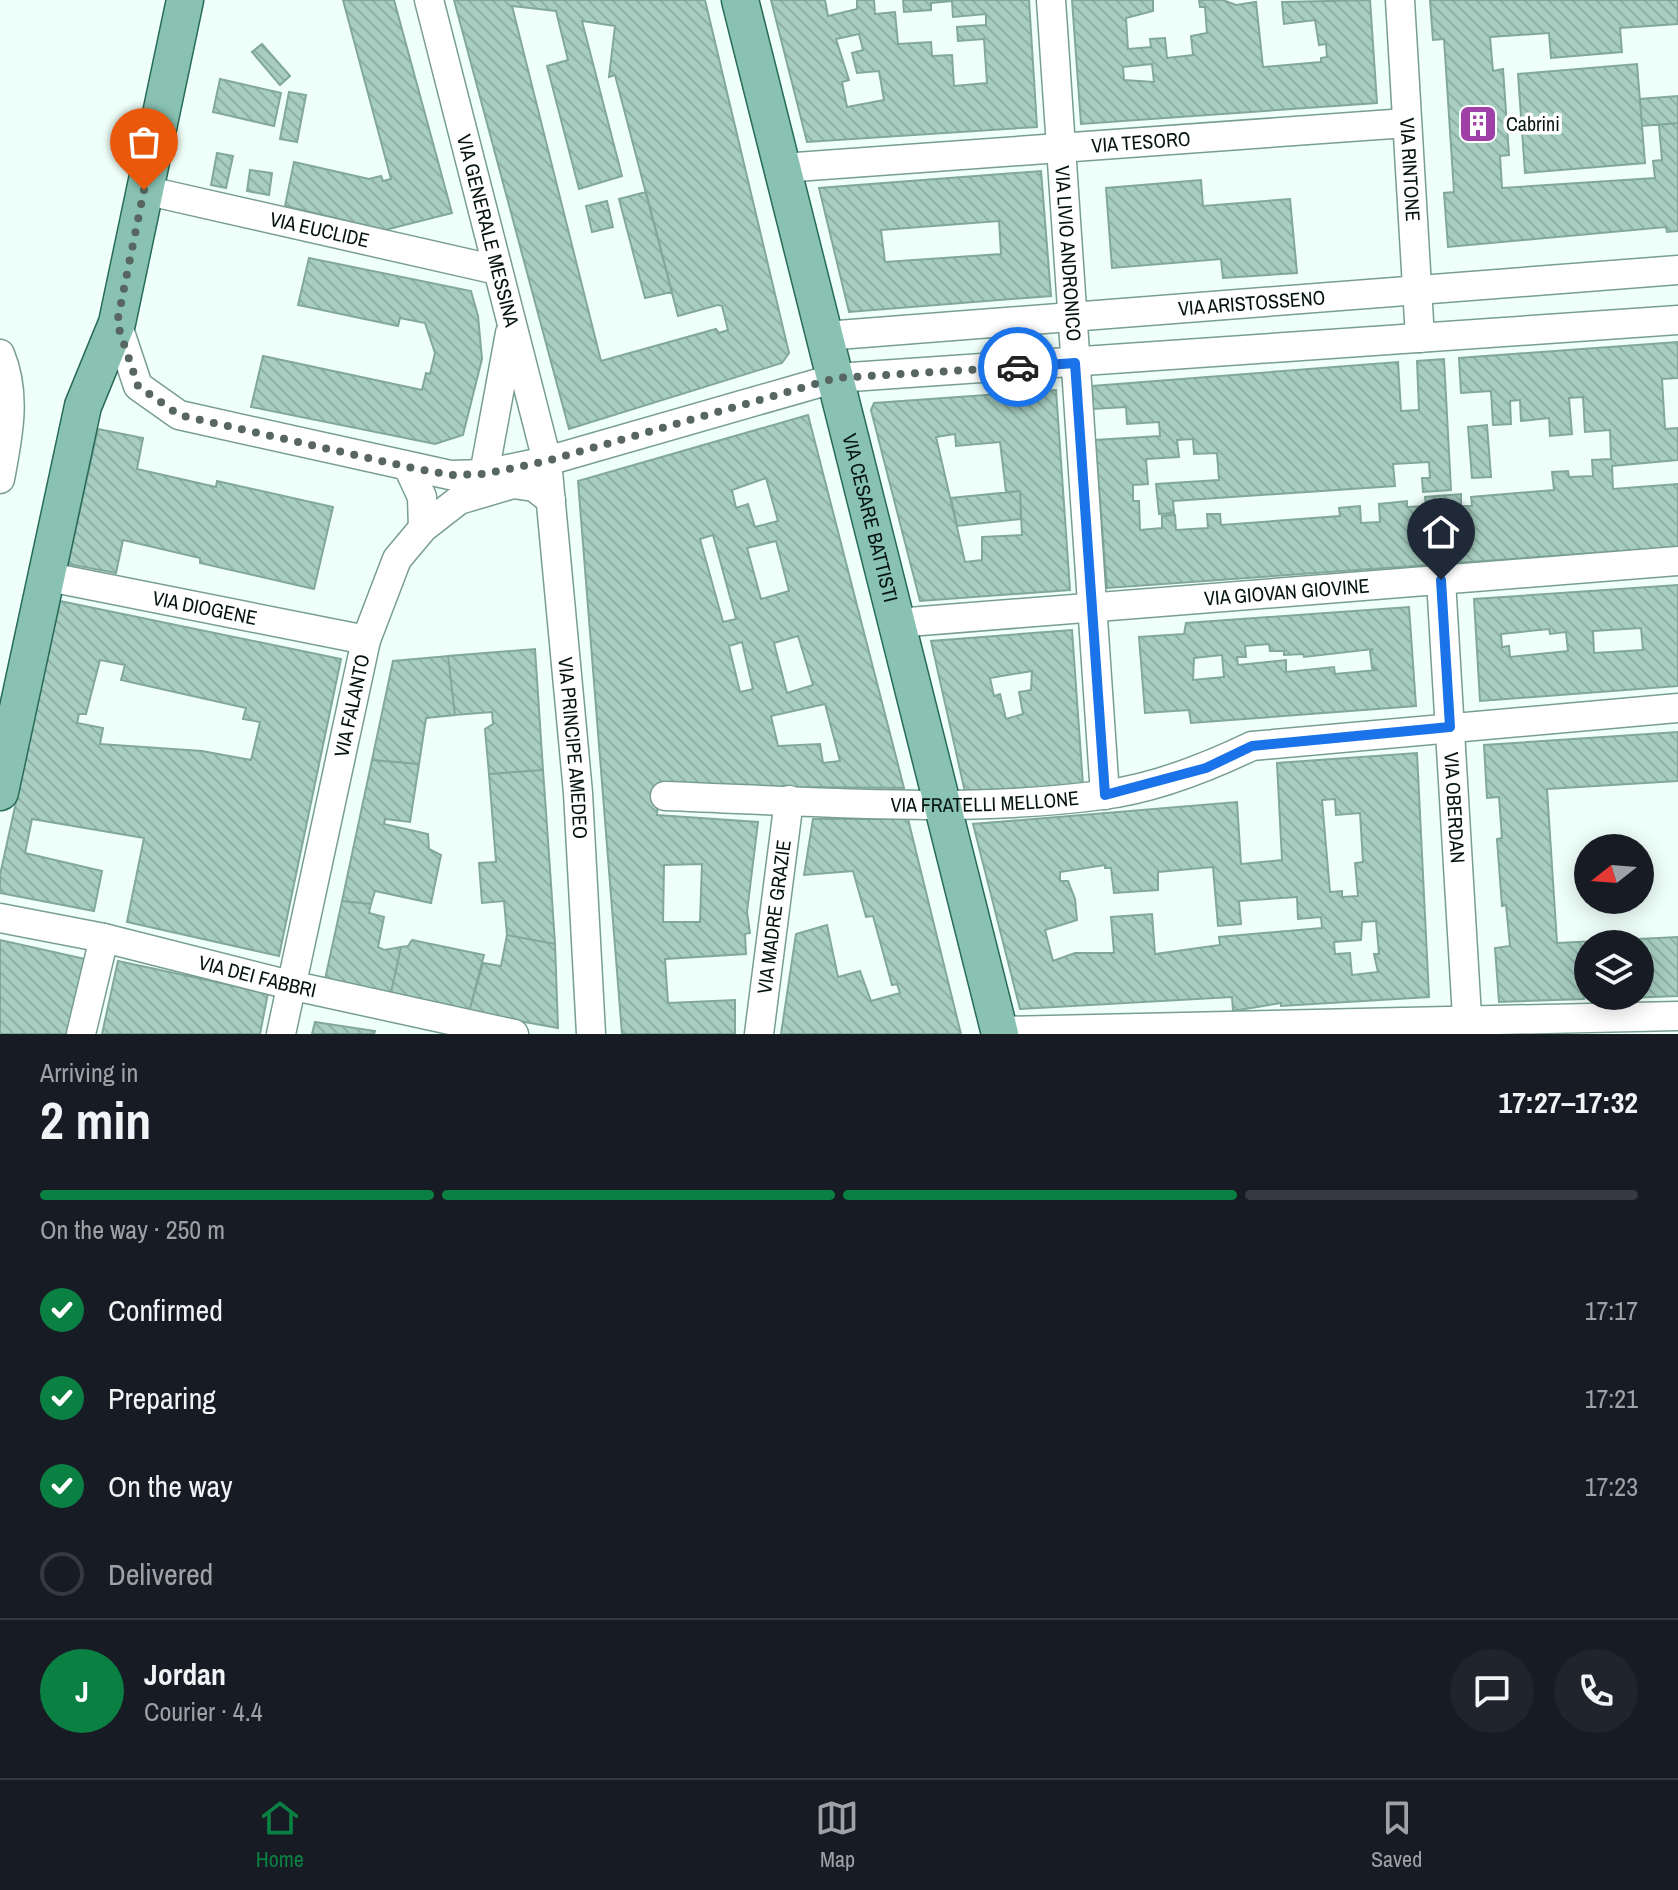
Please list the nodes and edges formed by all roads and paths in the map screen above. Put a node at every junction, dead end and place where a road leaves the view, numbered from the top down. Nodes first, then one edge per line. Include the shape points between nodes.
1 (185, 0) edge
2 (429, 0) edge
3 (740, 0) edge
4 (1051, 0) edge
5 (1400, 0) edge
6 (1406, 123) junction
7 (1060, 148) junction
8 (782, 168) junction
9 (144, 190) junction
10 (497, 270) junction
11 (1678, 270) edge
12 (1418, 289) junction
13 (1070, 315) junction
14 (1678, 320) edge
15 (117, 323) junction
16 (511, 326) junction
17 (825, 336) junction
18 (1420, 338) junction
19 (0, 354) edge
20 (1075, 363) junction
21 (836, 378) junction
22 (547, 461) junction
23 (408, 467) junction
24 (484, 474) junction
25 (0, 479) edge
26 (551, 500) junction
27 (423, 528) junction
28 (1678, 561) edge
29 (44, 576) junction
30 (1441, 580) junction
31 (1091, 610) junction
32 (896, 623) junction
33 (366, 640) junction
34 (1678, 708) edge
35 (1450, 727) junction
36 (0, 792) edge
37 (1105, 795) junction
38 (665, 796) dead end
39 (789, 800) junction
40 (943, 806) junction
41 (0, 918) edge
42 (104, 938) junction
43 (290, 985) junction
44 (1678, 1016) edge
45 (1467, 1028) edge
46 (1000, 1032) edge
47 (81, 1034) edge
48 (281, 1034) edge
49 (514, 1034) edge
50 (591, 1034) edge
51 (759, 1034) edge

1 - 9 main road
2 - 10 street, VIA GENERALE MESSINA
3 - 8 main road, VIA CESARE BATTISTI
4 - 7 street, VIA LIVIO ANDRONICO
5 - 6 street, VIA RINTONE
6 - 7 street, VIA TESORO
6 - 12 street, VIA RINTONE
7 - 8 street, VIA TESORO
7 - 13 street, VIA LIVIO ANDRONICO
8 - 17 main road, VIA CESARE BATTISTI
9 - 10 street, VIA EUCLIDE
9 - 15 main road
10 - 16 street, VIA GENERALE MESSINA
11 - 12 street, VIA ARISTOSSENO
12 - 13 street, VIA ARISTOSSENO
12 - 18 street, VIA RINTONE
13 - 17 street, VIA ARISTOSSENO
13 - 20 street, VIA LIVIO ANDRONICO
14 - 18 street
15 - 23 street via 138,386 179,415
15 - 29 main road via 83,406
16 - 22 street, VIA GENERALE MESSINA
16 - 24 street
17 - 21 main road, VIA CESARE BATTISTI
18 - 20 street
19 - 25 street via 7,371 11,421
20 - 21 street
20 - 31 street, VIA LIVIO ANDRONICO
21 - 22 street
21 - 32 main road, VIA CESARE BATTISTI
22 - 24 street
22 - 26 street, VIA PRINCIPE AMEDEO
23 - 24 street via 450,475
23 - 27 street via 422,497
26 - 27 street, VIA FALANTO via 534,487 513,484 459,500
26 - 50 street, VIA PRINCIPE AMEDEO via 578,793
27 - 33 street, VIA FALANTO via 397,559
28 - 30 street, VIA GIOVAN GIOVINE
29 - 33 street, VIA DIOGENE
29 - 36 main road
30 - 31 street, VIA GIOVAN GIOVINE
30 - 35 street, VIA OBERDAN
31 - 32 street, VIA GIOVAN GIOVINE
31 - 37 street, VIA LIVIO ANDRONICO
32 - 40 main road, VIA CESARE BATTISTI
33 - 43 street, VIA FALANTO
34 - 35 street, VIA FRATELLI MELLONE
35 - 37 street, VIA FRATELLI MELLONE via 1252,746 1206,768
35 - 45 street, VIA OBERDAN
37 - 40 street, VIA FRATELLI MELLONE
38 - 39 street, VIA FRATELLI MELLONE
39 - 40 street, VIA FRATELLI MELLONE
39 - 51 street, VIA MADRE GRAZIE
40 - 46 main road, VIA CESARE BATTISTI
41 - 42 street, VIA DEI FABBRI
42 - 43 street, VIA DEI FABBRI
42 - 47 street
43 - 48 street, VIA FALANTO
43 - 49 street, VIA DEI FABBRI
44 - 45 street
45 - 46 street

